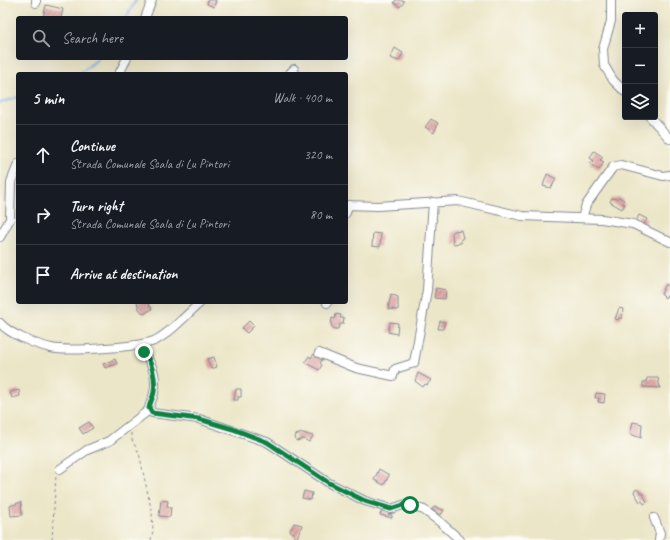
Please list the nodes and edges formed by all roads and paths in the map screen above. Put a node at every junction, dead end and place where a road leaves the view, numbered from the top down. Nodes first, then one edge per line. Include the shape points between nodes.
1 (152, 0) edge
2 (611, 0) edge
3 (146, 16) edge
4 (126, 60) edge
5 (120, 72) edge
6 (622, 89) edge
7 (653, 120) edge
8 (670, 139) edge
9 (16, 169) edge
10 (670, 175) edge
11 (433, 202) junction
12 (348, 208) edge
13 (582, 218) junction
14 (0, 238) edge
15 (670, 242) edge
16 (199, 304) edge
17 (0, 323) edge
18 (135, 346) junction
19 (319, 353) dead end
20 (149, 410) junction
21 (131, 424) junction
22 (60, 469) joint
23 (654, 518) dead end
24 (52, 540) edge
25 (151, 540) edge
26 (460, 540) edge
27 (660, 540) edge

1 - 3 street
2 - 6 street via 611,21 603,49 604,65
4 - 5 street
7 - 8 street
9 - 14 street via 11,182 10,219
10 - 13 street via 663,176 621,165 613,167 586,205
11 - 12 street
11 - 13 street via 458,201 522,216
11 - 19 street via 427,290 414,363 395,369 393,376 356,368
13 - 15 street via 633,224
16 - 18 street via 156,340
17 - 18 street via 21,337 52,348
18 - 20 street via 148,358 152,368 155,382
20 - 21 street
20 - 26 street via 154,414 199,419 267,442 329,483 365,501 391,509 406,504 424,510
21 - 22 street via 109,441 88,450
21 - 25 path via 131,438 139,453 152,513
22 - 24 path via 54,482
23 - 27 street

